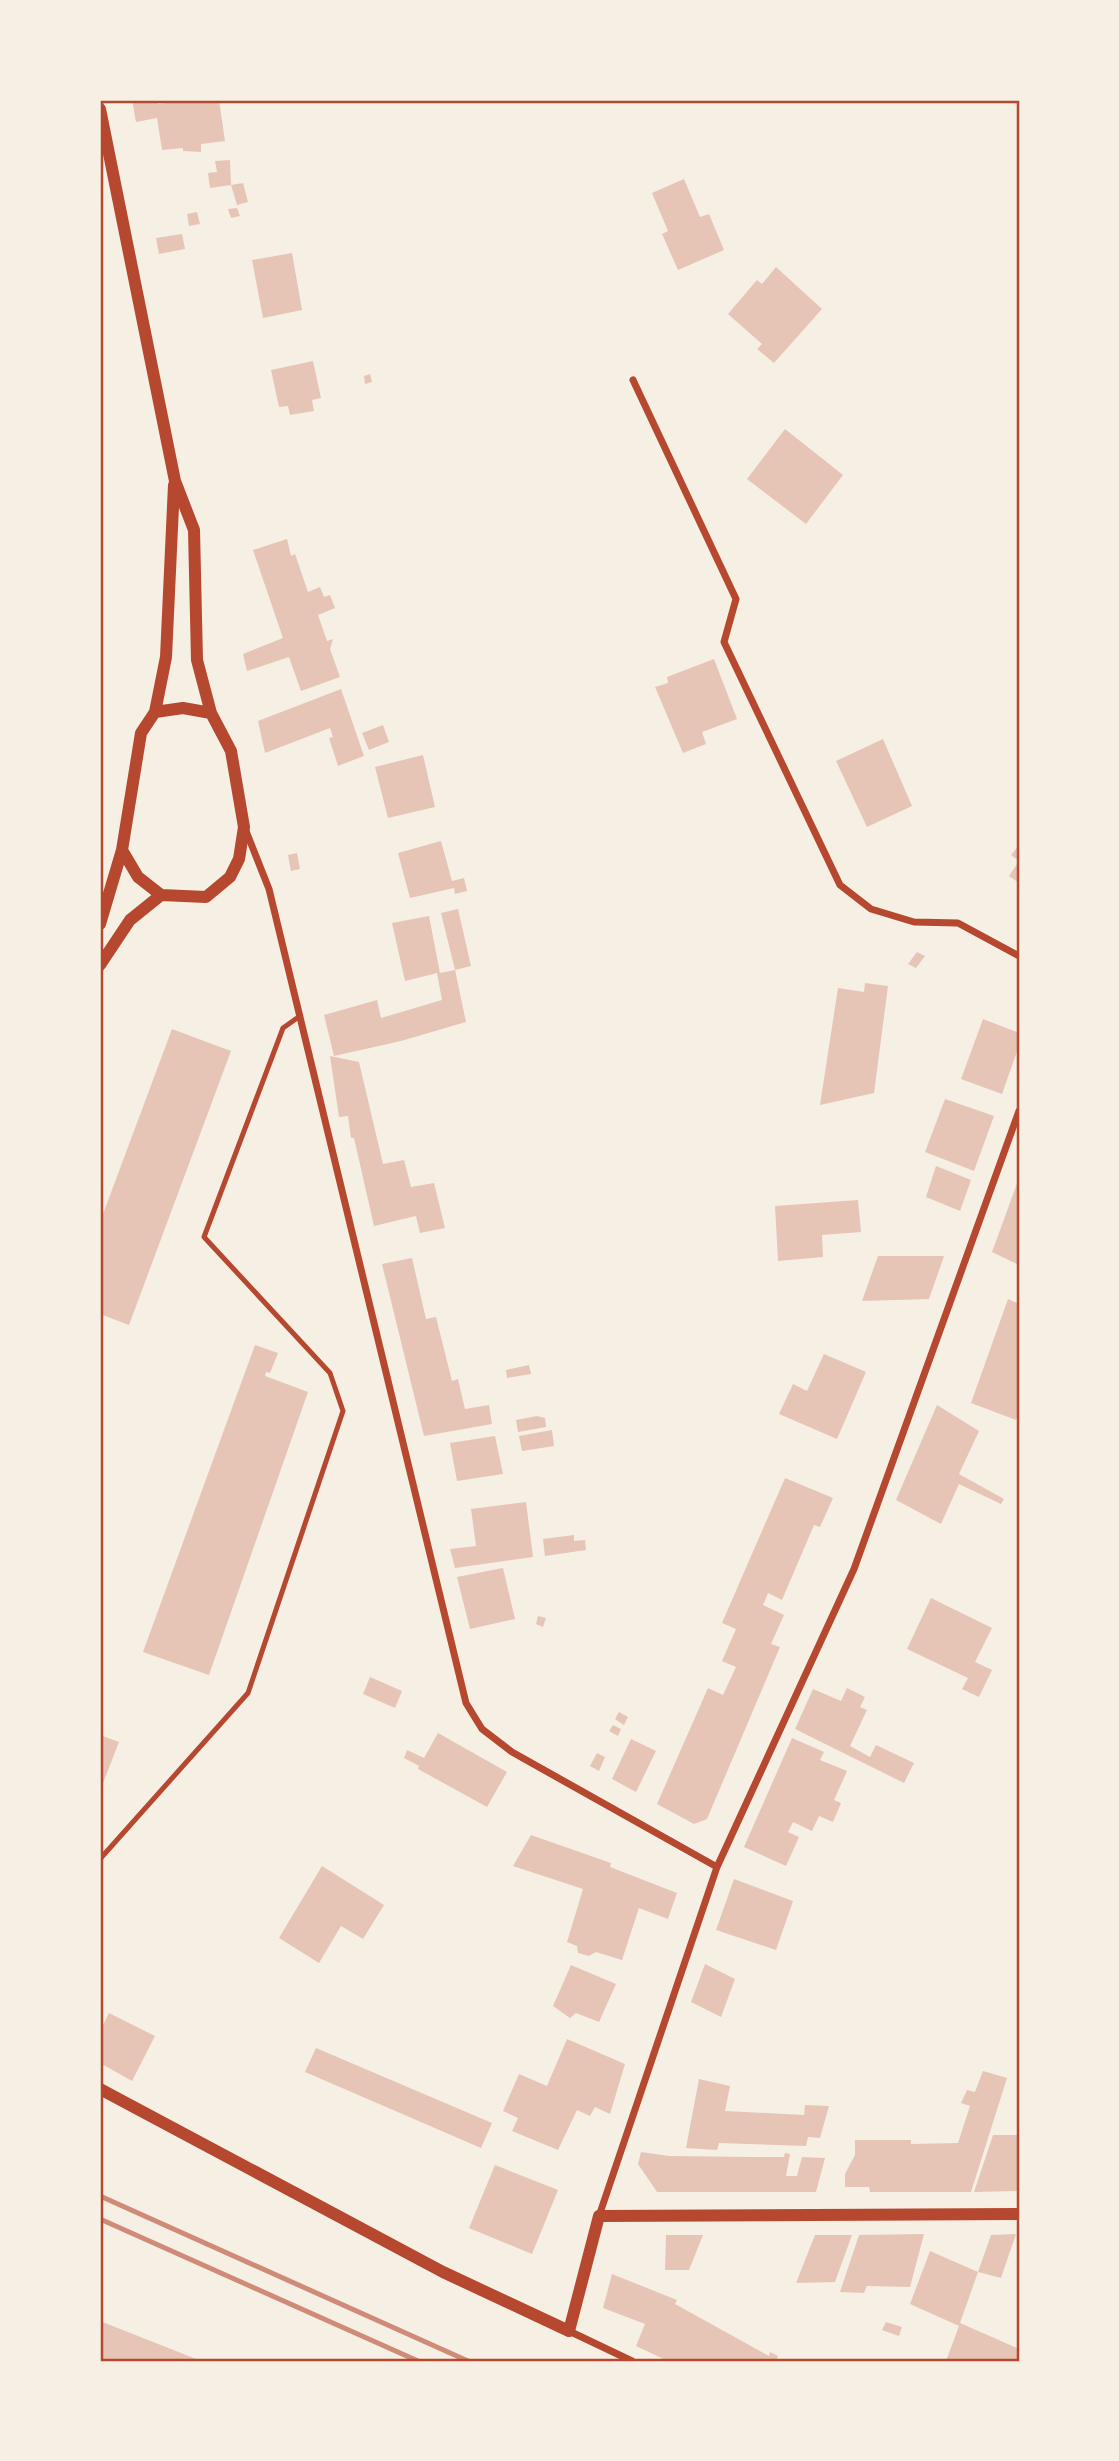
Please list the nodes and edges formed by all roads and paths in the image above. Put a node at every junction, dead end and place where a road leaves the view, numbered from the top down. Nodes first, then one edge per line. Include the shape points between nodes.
1 (100, 110) edge
2 (633, 380) dead end
3 (174, 481) junction
4 (155, 712) junction
5 (212, 713) junction
6 (244, 827) junction
7 (122, 850) junction
8 (161, 895) junction
9 (100, 924) edge
10 (1019, 956) edge
11 (100, 965) edge
12 (300, 1016) junction
13 (1019, 1111) edge
14 (100, 1859) edge
15 (717, 1867) junction
16 (100, 2089) edge
17 (1019, 2214) edge
18 (599, 2216) junction
19 (569, 2331) junction
20 (632, 2361) edge

1 - 3 street
2 - 10 street via 736,599 724,642 840,885 871,909 914,922 958,923
3 - 4 street via 166,657
3 - 5 street via 194,530 197,660
4 - 5 street via 183,708
4 - 7 street via 141,733
5 - 6 street via 231,751
6 - 8 street via 235,868 206,897
6 - 12 street via 269,889
7 - 8 street via 138,877
7 - 9 street
8 - 11 street via 130,920
12 - 14 lane via 283,1028 204,1237 330,1373 343,1411 248,1693
12 - 15 street via 466,1703 482,1729 512,1752
13 - 15 street via 854,1569
15 - 18 street
16 - 19 street via 443,2272
17 - 18 street
18 - 19 street
19 - 20 street

